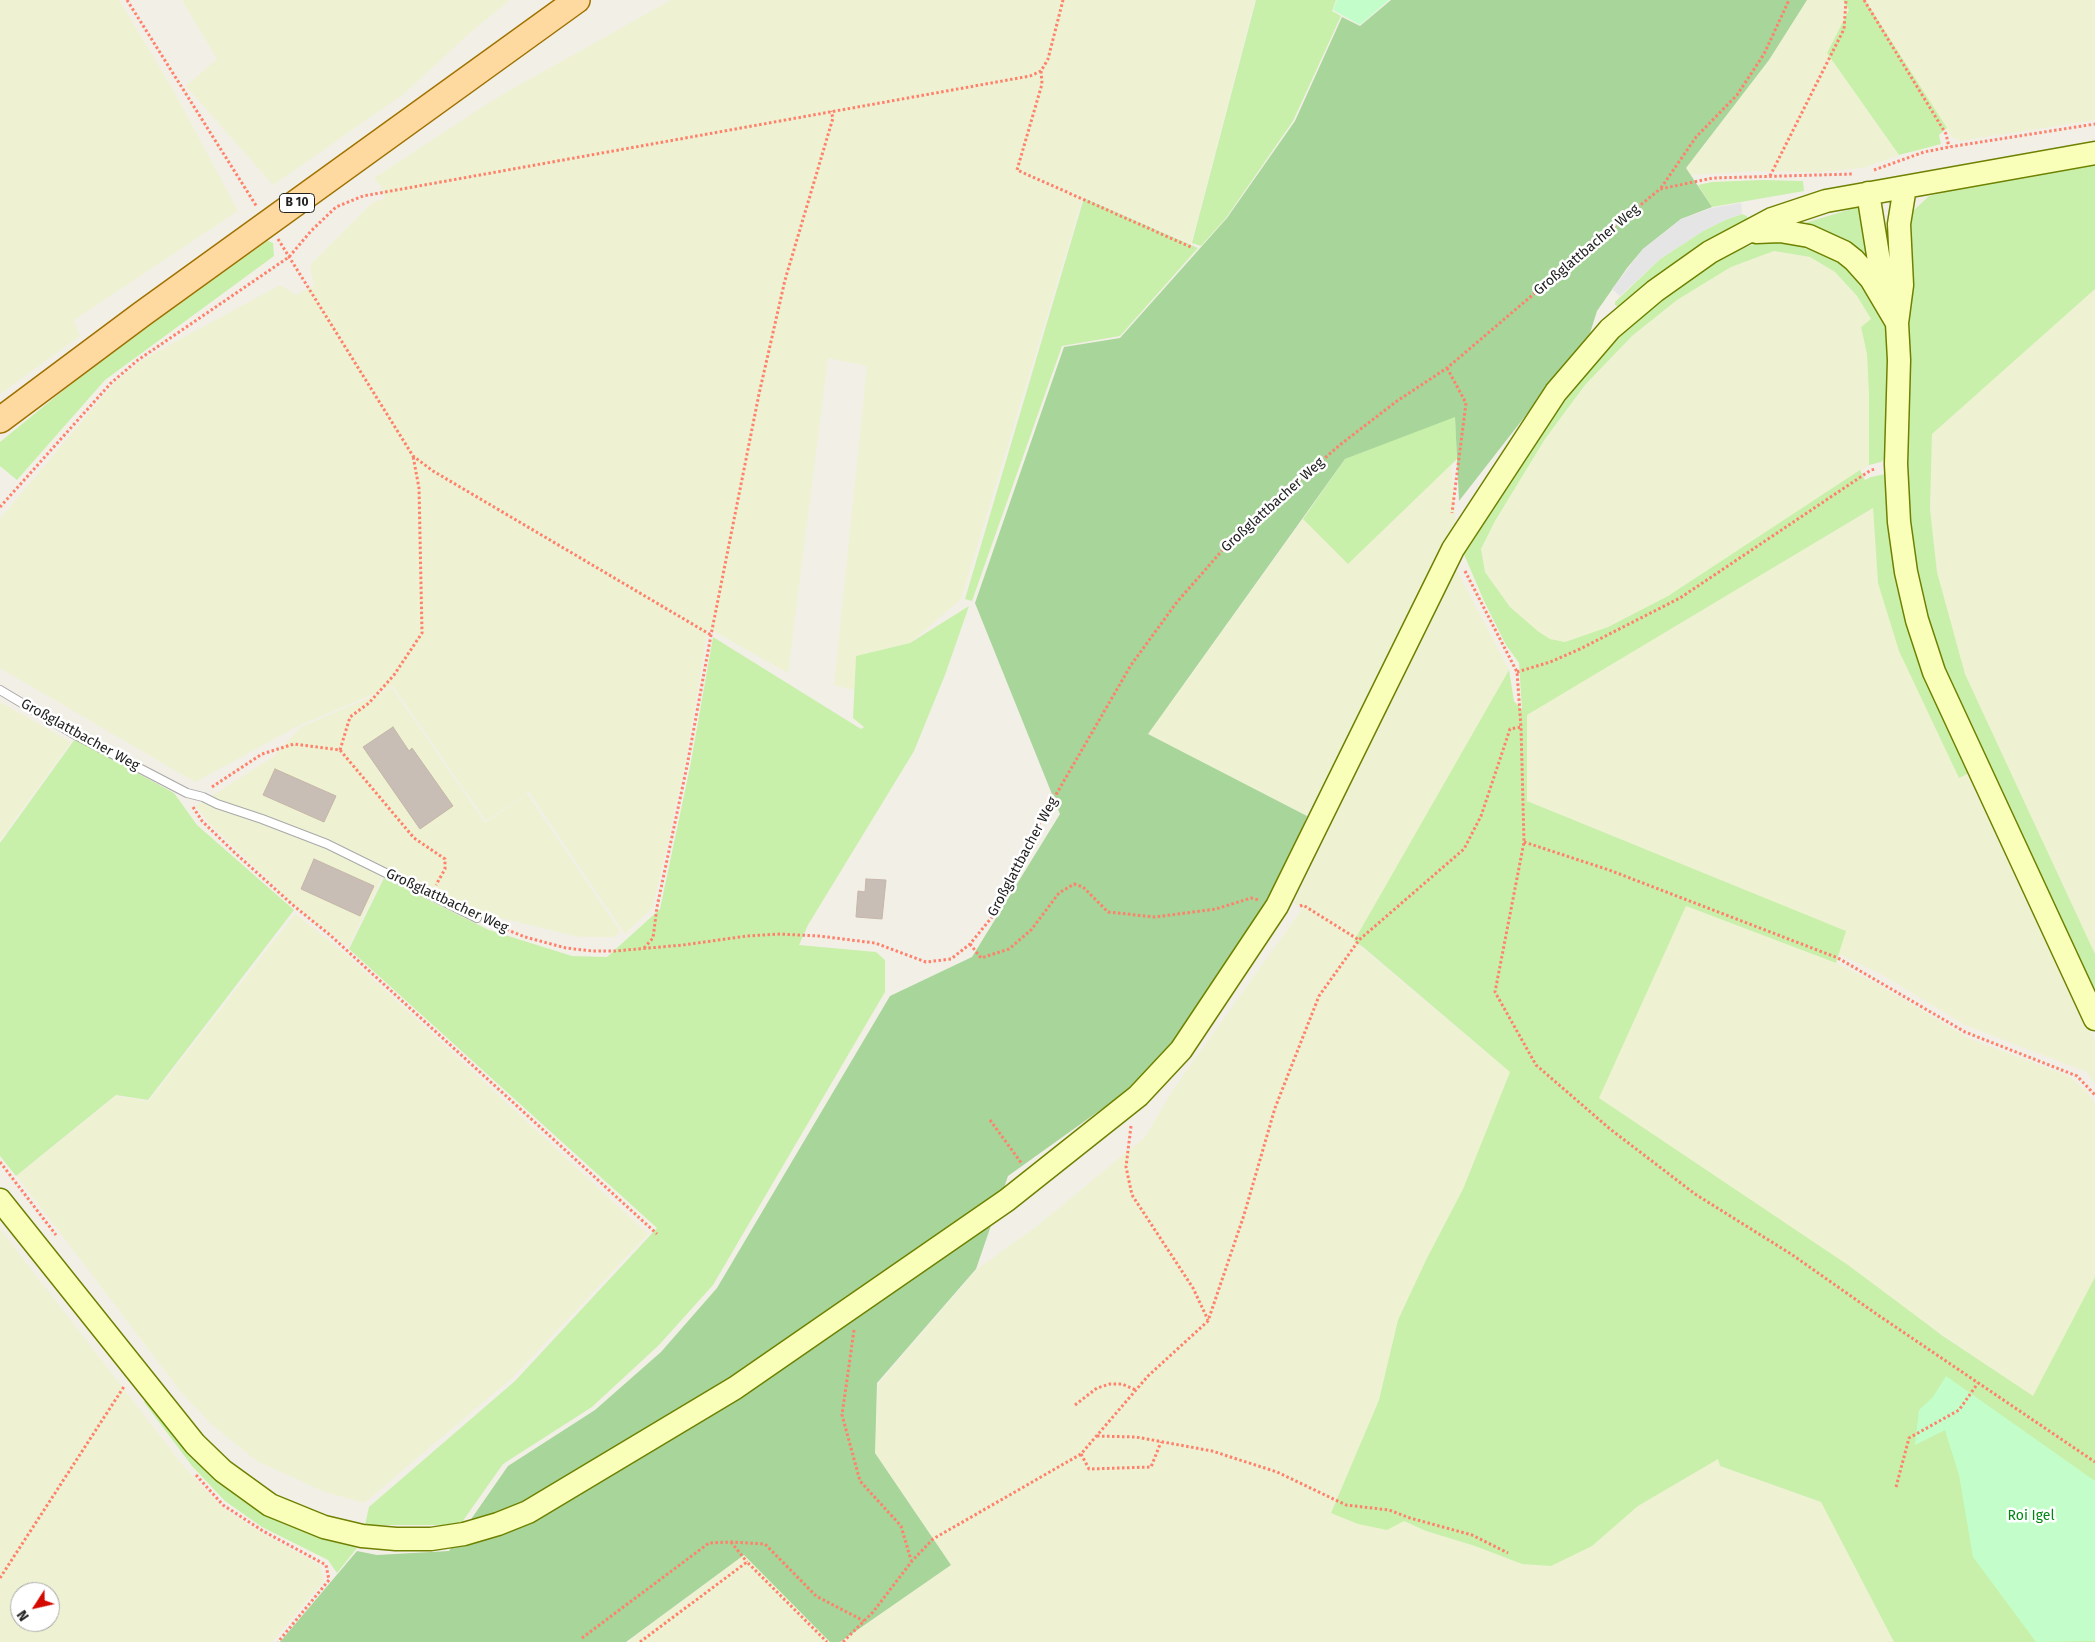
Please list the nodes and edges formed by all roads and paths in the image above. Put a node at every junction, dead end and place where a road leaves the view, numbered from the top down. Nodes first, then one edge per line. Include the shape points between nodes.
1 (127, 0) edge
2 (577, 0) edge
3 (1063, 0) edge
4 (1789, 0) edge
5 (1846, 0) edge
6 (1864, 0) edge
7 (1041, 71) junction
8 (831, 111) junction
9 (2095, 124) edge
10 (1949, 147) junction
11 (2095, 153) edge
12 (1856, 174) dead end
13 (1770, 176) junction
14 (1867, 183) junction
15 (1905, 187) junction
16 (1660, 189) junction
17 (268, 224) junction
18 (1739, 236) junction
19 (1193, 248) dead end
20 (289, 257) junction
21 (1897, 323) junction
22 (1448, 368) junction
23 (0, 420) edge
24 (413, 456) junction
25 (1896, 464) junction
26 (0, 507) edge
27 (1453, 549) junction
28 (711, 635) junction
29 (1517, 672) junction
30 (0, 690) edge
31 (1521, 727) junction
32 (340, 750) junction
33 (187, 793) junction
34 (203, 797) junction
35 (1524, 842) junction
36 (432, 895) junction
37 (1303, 905) dead end
38 (1277, 906) junction
39 (477, 918) joint
40 (1359, 940) junction
41 (970, 944) junction
42 (644, 949) junction
43 (2095, 1019) edge
44 (2095, 1095) edge
45 (1138, 1096) junction
46 (990, 1120) dead end
47 (1027, 1170) dead end
48 (0, 1200) edge
49 (657, 1234) dead end
50 (858, 1303) junction
51 (1208, 1321) junction
52 (1978, 1383) junction
53 (1136, 1390) junction
54 (131, 1391) dead end
55 (1074, 1405) dead end
56 (1097, 1436) junction
57 (1161, 1442) junction
58 (1081, 1454) junction
59 (2095, 1462) edge
60 (193, 1472) dead end
61 (1896, 1487) dead end
62 (731, 1542) junction
63 (1508, 1554) dead end
64 (912, 1561) junction
65 (747, 1562) junction
66 (0, 1578) edge
67 (864, 1621) junction
68 (582, 1638) dead end
69 (278, 1642) edge
70 (640, 1642) edge
71 (827, 1642) edge
72 (843, 1642) edge

1 - 17 path
2 - 17 main road, B 10
3 - 7 path via 1050,54
4 - 16 path via 1764,54 1737,94 1696,137
5 - 13 path via 1844,29
6 - 10 path via 1946,134
7 - 8 path via 1017,80
7 - 19 path via 1042,84 1017,170
8 - 20 path via 363,196 336,207
8 - 28 path via 833,118 785,280
9 - 10 path
10 - 14 path via 1924,152
11 - 15 main road
12 - 13 path, Großglattbacher Weg
13 - 16 path, Großglattbacher Weg via 1713,178
14 - 15 main road
14 - 18 main road via 1772,219
14 - 21 main road via 1879,261
15 - 21 main road via 1899,224 1902,285
16 - 22 path, Großglattbacher Weg
17 - 23 main road, B 10
18 - 21 main road via 1767,231 1792,232 1833,246 1854,260 1871,279
18 - 27 main road via 1710,252 1610,328 1556,392
20 - 24 path
20 - 26 path via 138,360 111,383
21 - 25 main road
22 - 27 path via 1466,403 1450,521
22 - 41 path, Großglattbacher Weg via 1397,401 1341,444 1234,536 1176,602 1131,665 1039,824 992,917
24 - 28 path via 433,471
24 - 32 path via 419,488 422,633 394,676 369,703 350,717
25 - 29 path via 1872,470 1680,598 1580,649
25 - 43 main road via 1906,572 1934,672
27 - 29 path
27 - 38 main road
28 - 42 path via 653,938
29 - 31 path
30 - 33 lane, Großglattbacher Weg via 72,733
31 - 35 path
31 - 40 path via 1510,729 1481,816 1464,849
32 - 34 path via 294,744 262,754
32 - 36 path via 414,838 446,859
33 - 34 lane, Großglattbacher Weg
33 - 49 path via 202,821 234,852 330,935
34 - 36 lane, Großglattbacher Weg via 327,844
35 - 44 path via 1609,870 1838,958 1966,1032 2077,1076
35 - 52 path via 1494,992 1536,1064 1610,1129 1695,1194 1791,1254
36 - 39 lane, Großglattbacher Weg
37 - 40 path
38 - 41 path via 1251,898 1216,909 1155,917 1108,912 1083,887 1074,884 1060,893 1031,930 1008,949 981,958
38 - 45 main road via 1181,1050
39 - 42 path, Großglattbacher Weg via 525,937 566,948 592,951
40 - 51 path via 1319,996 1274,1108 1244,1215
41 - 42 path, Großglattbacher Weg via 951,959 926,962 875,943 780,934
45 - 50 main road via 1008,1200
45 - 51 path via 1126,1167 1132,1196 1192,1288
46 - 47 path
48 - 50 main road via 208,1458 270,1505 315,1524 362,1536 410,1540 451,1536 528,1512 735,1388
50 - 64 path via 842,1416 860,1481 901,1526
51 - 53 path
52 - 59 path
52 - 61 path via 1959,1410 1909,1438
53 - 55 path via 1122,1384 1110,1384 1097,1388
53 - 56 path
54 - 66 path via 126,1383
56 - 57 path via 1136,1437
56 - 58 path
57 - 58 path via 1151,1467 1090,1468
57 - 63 path via 1212,1451 1276,1472 1346,1505 1389,1510 1472,1534
58 - 64 path via 933,1539
60 - 69 path via 223,1505 326,1565 329,1580
62 - 65 path
62 - 67 path via 765,1544 816,1596
62 - 68 path via 708,1543 694,1552
64 - 67 path
65 - 70 path
65 - 71 path
67 - 72 path

